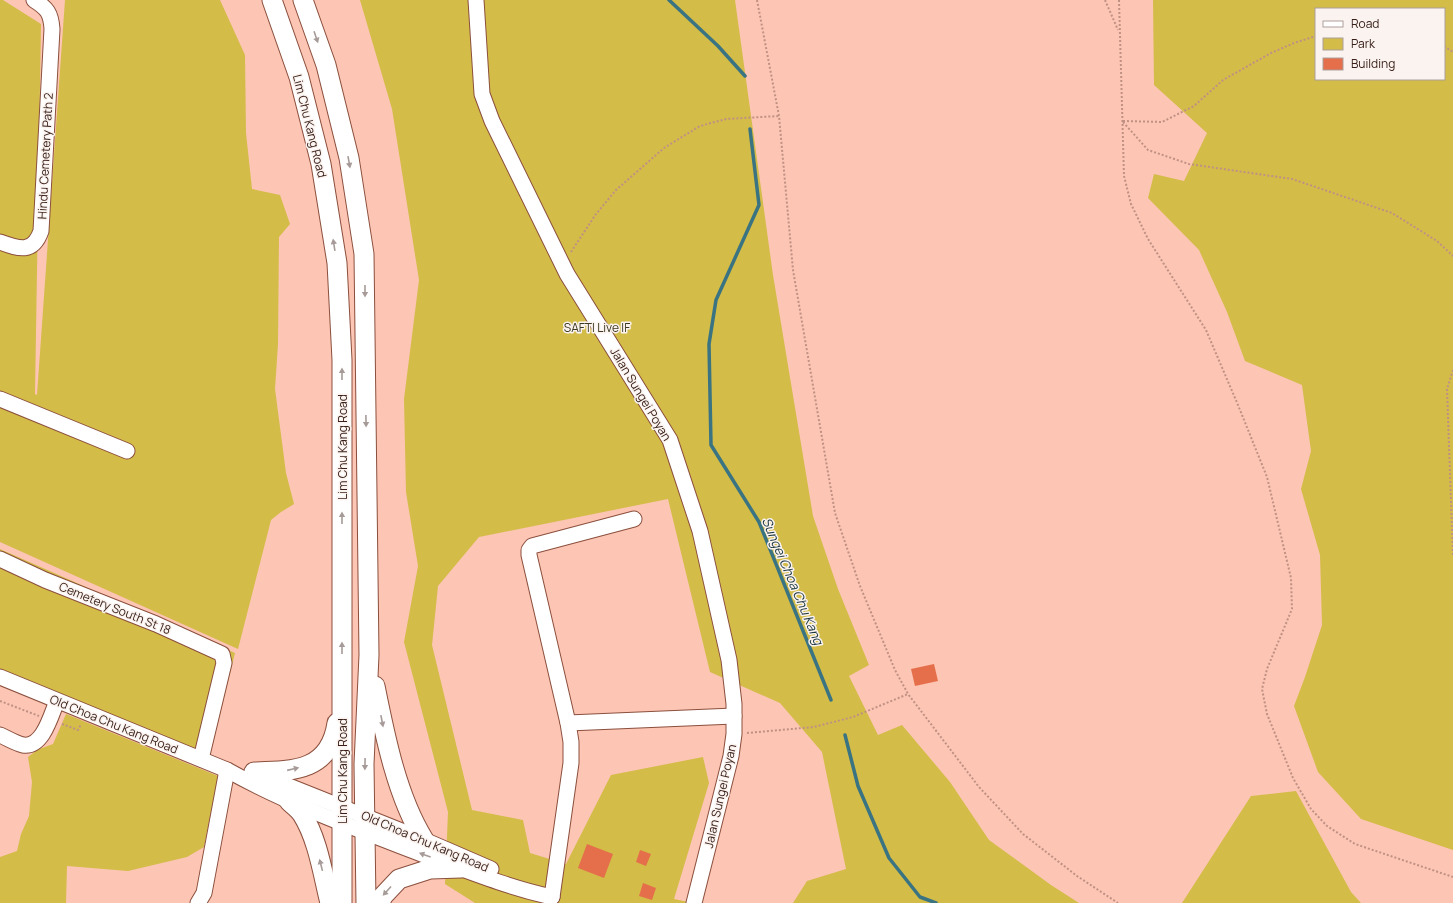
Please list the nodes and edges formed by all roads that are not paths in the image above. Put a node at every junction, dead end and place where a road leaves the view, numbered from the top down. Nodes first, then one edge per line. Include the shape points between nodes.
1 (34, 0) edge
2 (272, 0) edge
3 (303, 0) edge
4 (476, 0) edge
5 (0, 242) edge
6 (0, 399) edge
7 (127, 451) dead end
8 (634, 519) dead end
9 (0, 559) edge
10 (369, 655) junction
11 (0, 677) edge
12 (342, 688) junction
13 (57, 701) junction
14 (734, 716) junction
15 (568, 723) junction
16 (0, 735) edge
17 (201, 759) junction
18 (227, 770) junction
19 (254, 772) junction
20 (289, 801) junction
21 (342, 815) junction
22 (365, 824) junction
23 (424, 840) junction
24 (461, 868) junction
25 (521, 897) edge
26 (558, 900) edge
27 (198, 903) edge
28 (330, 903) edge
29 (342, 903) edge
30 (366, 903) edge
31 (380, 903) edge
32 (694, 903) edge

1 - 5 street, Hindu Cemetery Path 2 via 43,6 52,20 41,231 35,244 28,247
12 -> 2 main road, Lim Chu Kang Road via 342,360 337,263 321,164 299,77
3 -> 10 main road, Lim Chu Kang Road via 326,65 349,158 364,254
4 - 14 street, Jalan Sungei Poyan via 482,94 492,120 562,265 670,440 700,531 729,660
6 - 7 street
8 - 15 street via 532,546 529,550
9 - 17 street, Cemetery South St 18 via 222,654 224,663
10 -> 22 main road, Lim Chu Kang Road via 364,764
10 -> 23 main road via 392,759 408,809
11 - 13 street, Old Choa Chu Kang Road
19 -> 12 main road via 286,771 303,767 316,761 326,752 335,732
12 - 21 main road, Lim Chu Kang Road
13 - 16 street via 42,735 35,743 19,744
13 - 17 street, Old Choa Chu Kang Road
14 - 15 street
14 - 32 street, Jalan Sungei Poyan via 731,756
15 - 26 street via 571,762
17 - 18 street, Old Choa Chu Kang Road
18 - 19 street, Old Choa Chu Kang Road
18 - 20 street, Old Choa Chu Kang Road
18 - 27 street via 204,893
19 - 21 street, Old Choa Chu Kang Road
20 - 21 street, Old Choa Chu Kang Road
28 -> 20 main road via 307,822
21 - 22 street, Old Choa Chu Kang Road
21 - 29 main road, Lim Chu Kang Road
22 - 23 street, Old Choa Chu Kang Road
24 -> 22 street, Old Choa Chu Kang Road
22 - 30 main road, Lim Chu Kang Road
23 - 26 street, Old Choa Chu Kang Road
24 - 25 street, Old Choa Chu Kang Road
24 -> 31 main road via 430,869 399,879
25 - 26 street, Old Choa Chu Kang Road

